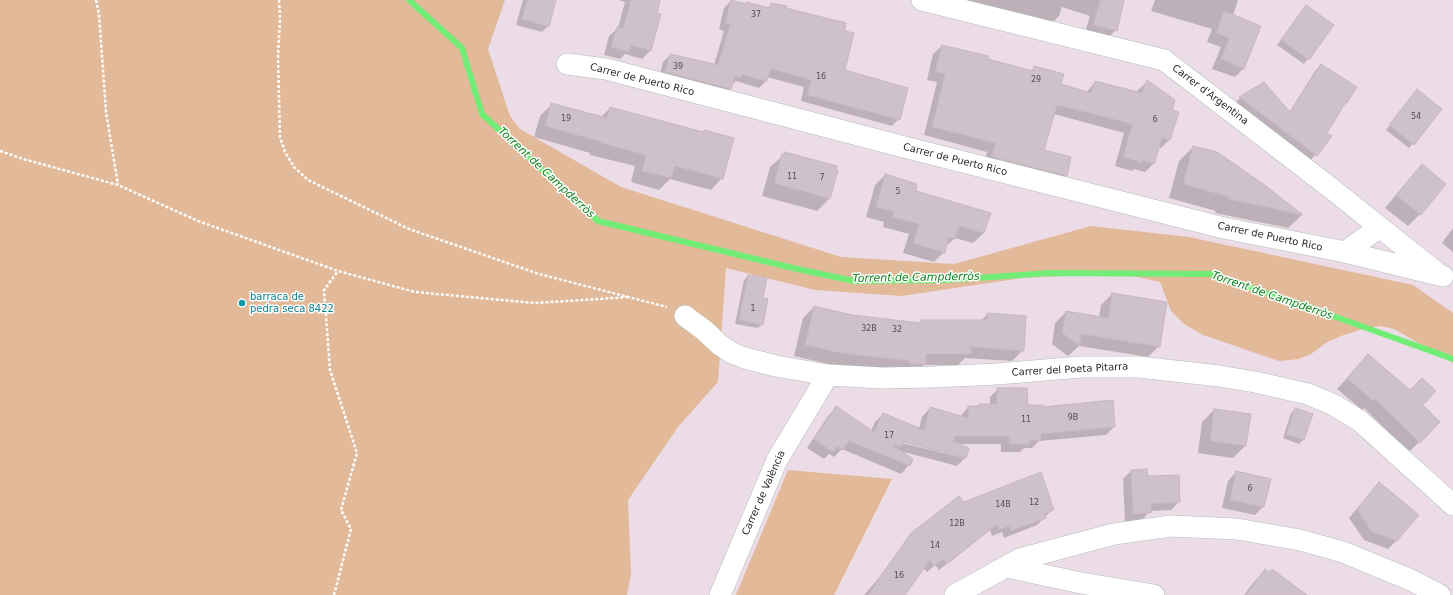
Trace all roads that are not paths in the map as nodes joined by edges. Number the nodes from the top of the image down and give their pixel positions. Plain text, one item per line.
1 (922, 0) edge
2 (567, 64) dead end
3 (1380, 227) junction
4 (1345, 252) junction
5 (1448, 280) edge
6 (685, 316) road end
7 (828, 375) junction
8 (1453, 505) edge
9 (1006, 566) junction
10 (720, 595) edge
11 (955, 595) edge
12 (1154, 595) edge
13 (1440, 595) edge

1 - 3 street, Carrer d'Argentina
2 - 4 street, Carrer de Puerto Rico
3 - 4 street
3 - 5 street, Carrer d'Argentina
4 - 5 street, Carrer de Puerto Rico
6 - 7 street, Carrer del Poeta Pitarra
7 - 8 street, Carrer del Poeta Pitarra
7 - 10 street, Carrer de València
9 - 11 street
9 - 12 street
9 - 13 street

